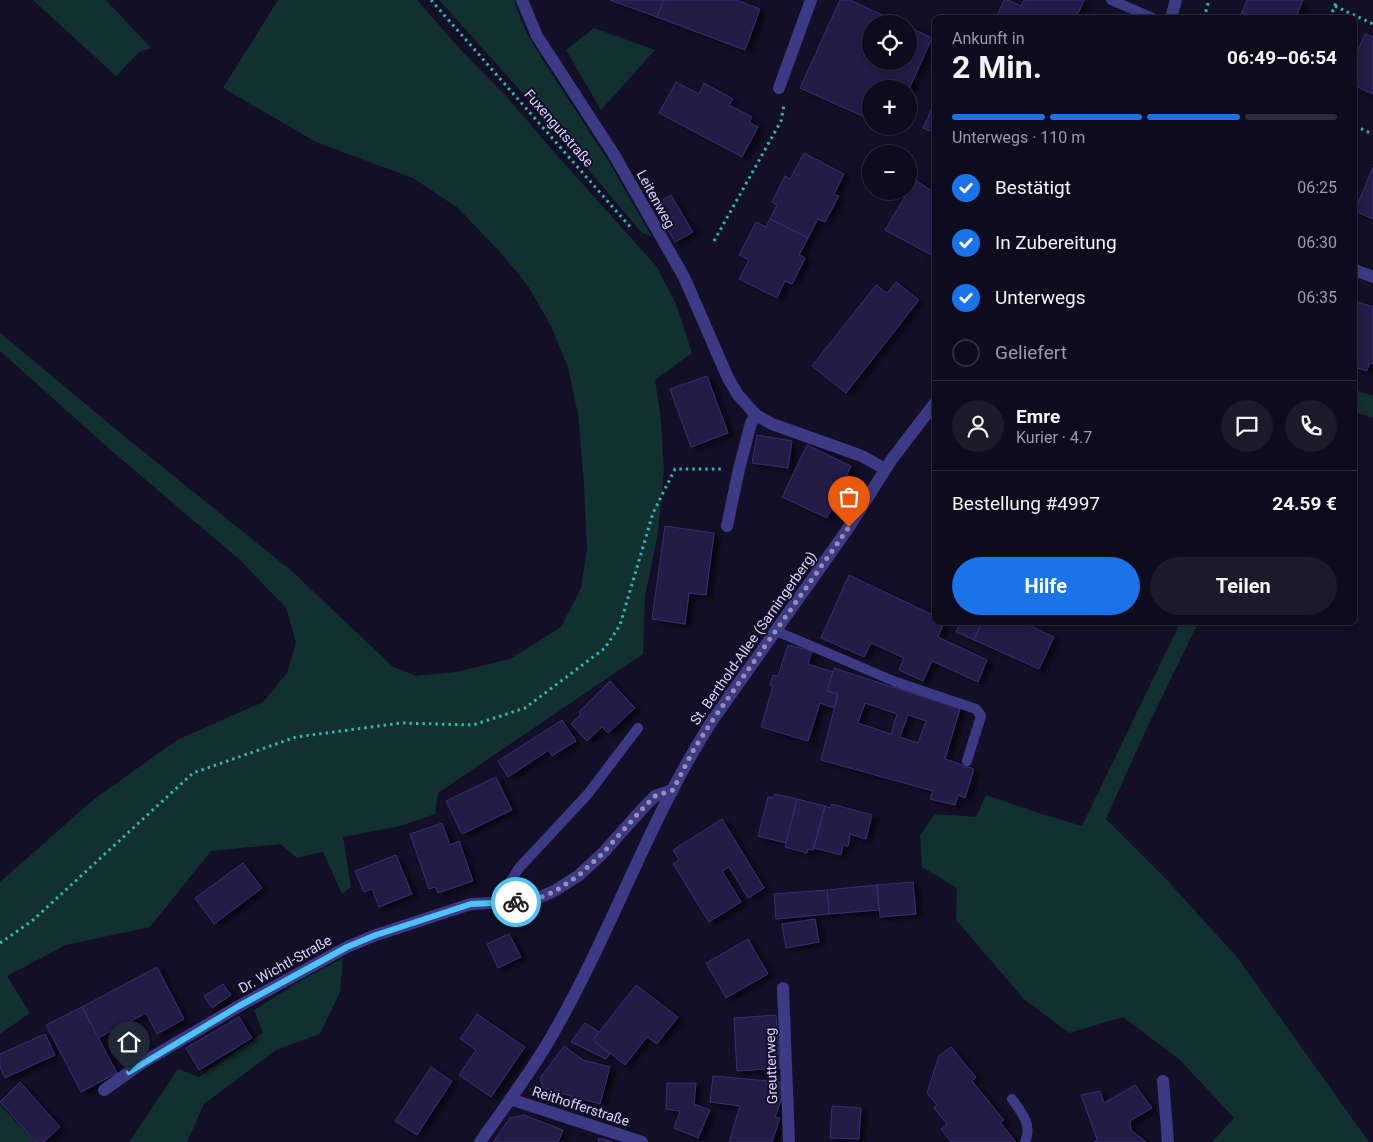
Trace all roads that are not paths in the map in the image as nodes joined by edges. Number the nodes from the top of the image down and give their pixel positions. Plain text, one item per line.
1 (522, 0) edge
2 (811, 0) edge
3 (1111, 0) edge
4 (1176, 0) edge
5 (1146, 15) edge
6 (1172, 15) edge
7 (779, 88) road end
8 (1357, 271) edge
9 (1373, 277) edge
10 (932, 407) edge
11 (756, 415) junction
12 (885, 469) junction
13 (726, 526) dead end
14 (776, 631) junction
15 (638, 728) dead end
16 (967, 761) dead end
17 (673, 790) junction
18 (497, 902) junction
19 (783, 988) dead end
20 (1162, 1081) dead end
21 (104, 1090) dead end
22 (510, 1099) junction
23 (1012, 1099) dead end
24 (480, 1142) edge
25 (642, 1142) edge
26 (790, 1142) edge
27 (1025, 1142) edge
28 (1168, 1142) edge

1 - 11 street, Leitenweg
2 - 7 street
3 - 5 lane
4 - 6 street
8 - 9 street
10 - 12 street, St. Berthold-Allee (Sarningerberg)
11 - 12 street, Leitenweg
11 - 13 street
12 - 14 street, St. Berthold-Allee (Sarningerberg)
14 - 16 lane
14 - 17 street, St. Berthold-Allee (Sarningerberg)
15 - 18 lane
17 - 18 street, Dr. Wichtl-Straße
17 - 22 street, St. Berthold-Allee (Sarningerberg)
18 - 21 street, Dr. Wichtl-Straße
19 - 26 street, Greutterweg
20 - 28 street
22 - 24 street, St. Berthold-Allee (Sarningerberg)
22 - 25 street, Reithofferstraße
23 - 27 lane

